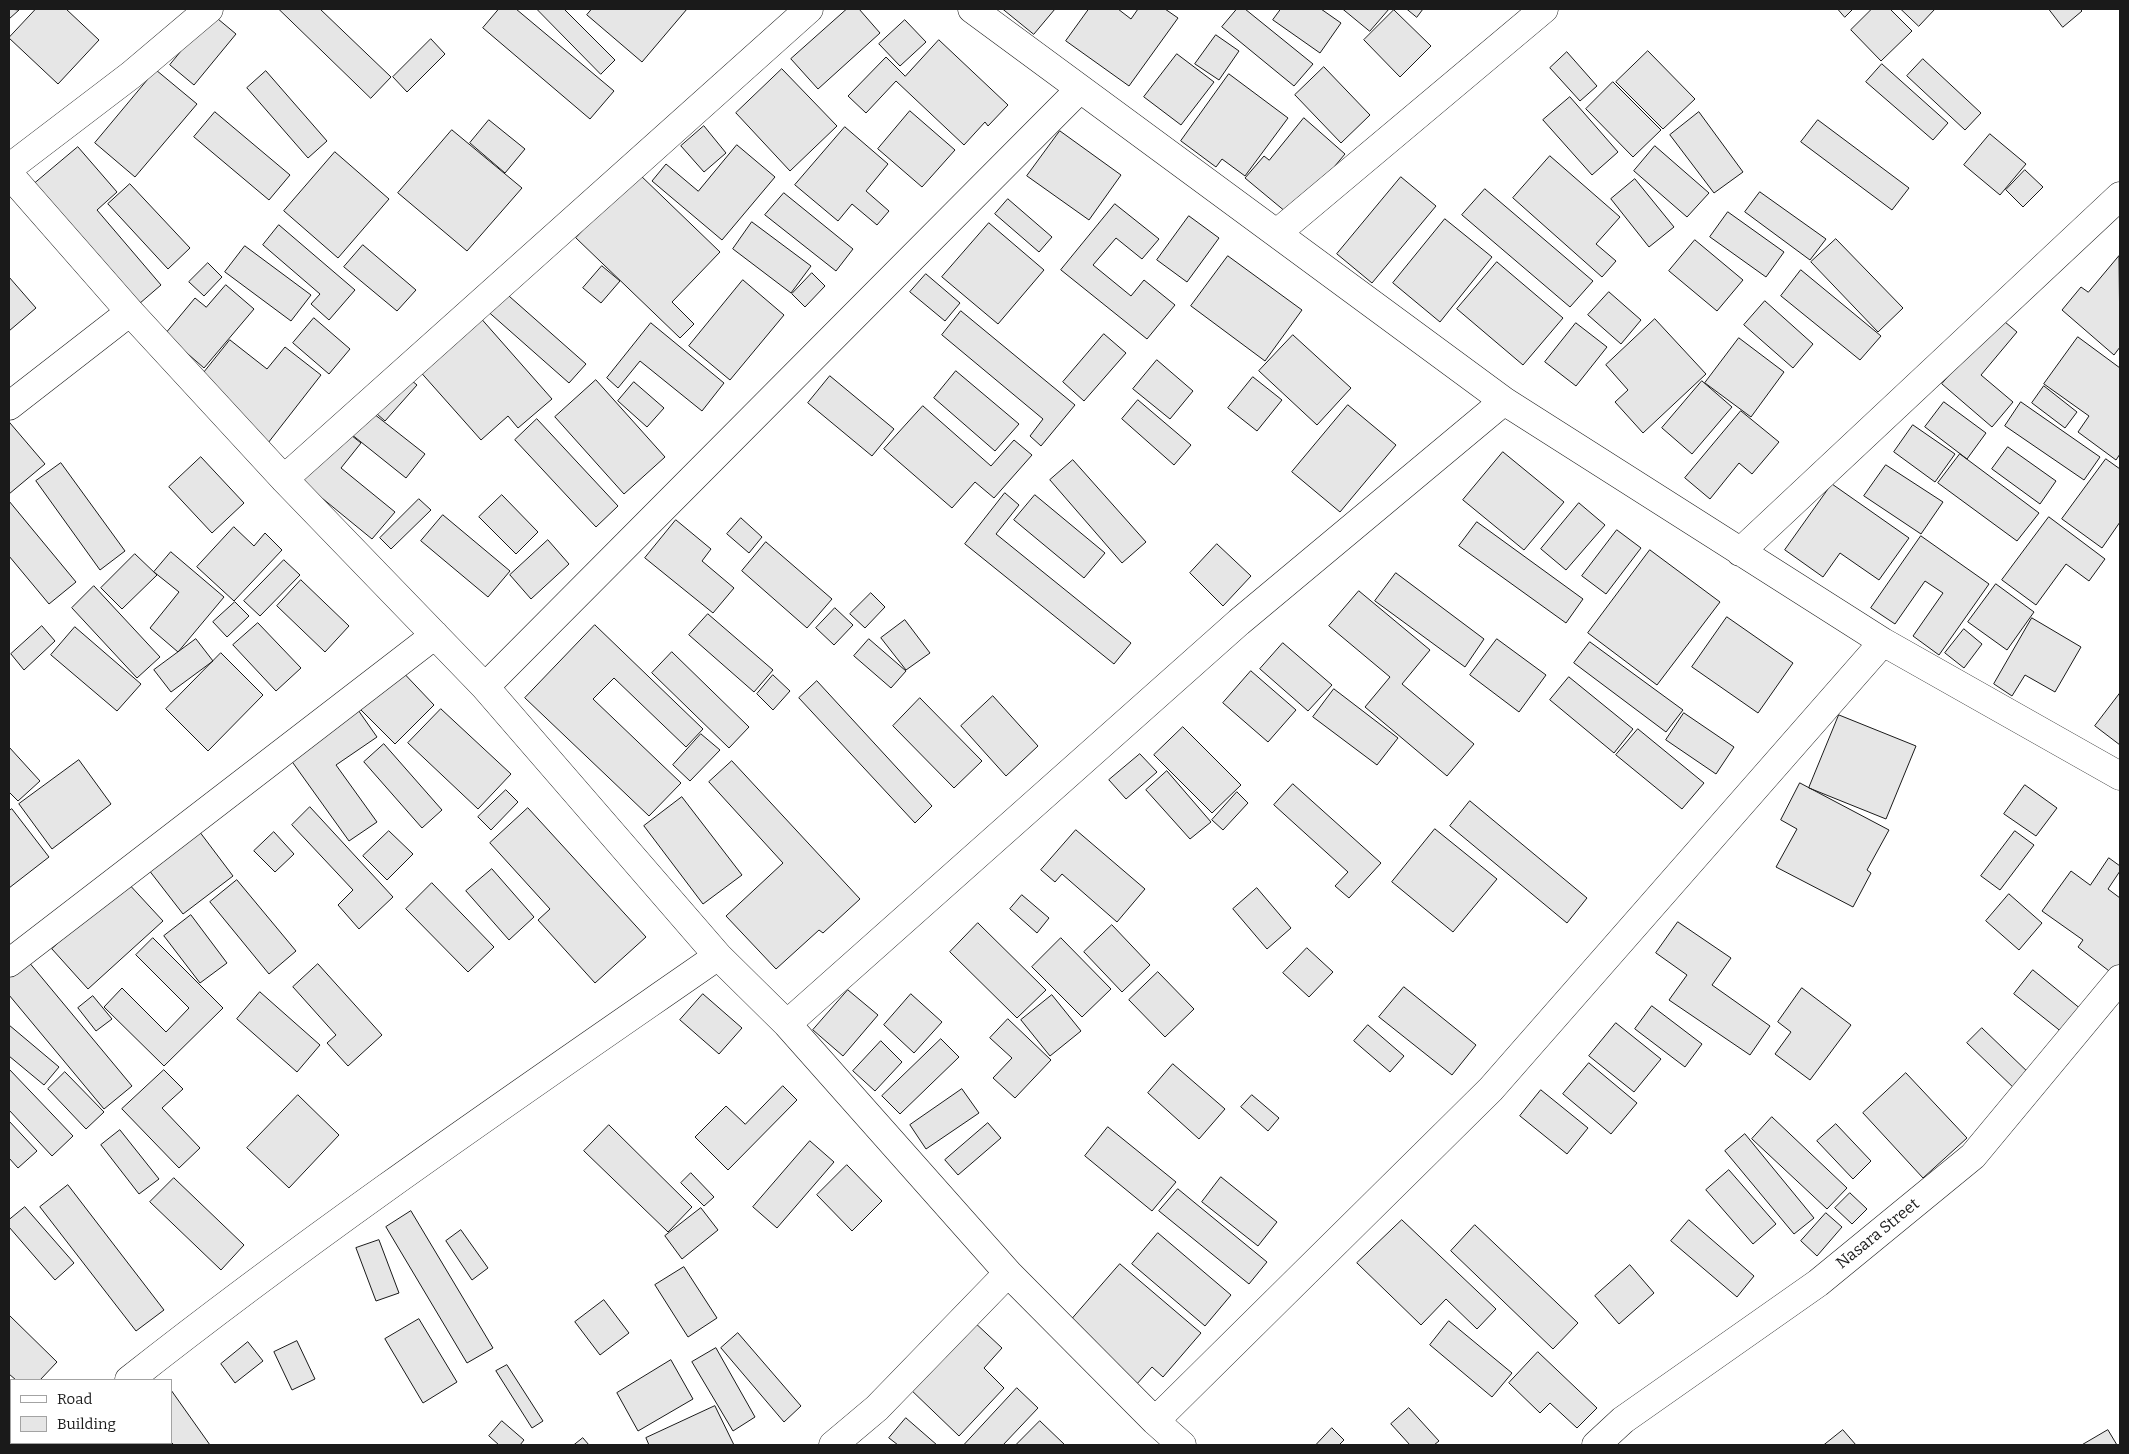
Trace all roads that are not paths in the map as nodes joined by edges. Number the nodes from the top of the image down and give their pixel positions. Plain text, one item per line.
1 (209, 9) edge
2 (809, 9) edge
3 (972, 9) edge
4 (1544, 9) edge
5 (1080, 89) junction
6 (9, 168) edge
7 (9, 174) edge
8 (2120, 196) edge
9 (1277, 233) junction
10 (130, 312) junction
11 (1504, 401) junction
12 (9, 406) edge
13 (284, 479) junction
14 (1740, 552) junction
15 (435, 635) junction
16 (1882, 642) junction
17 (485, 687) junction
18 (2120, 776) edge
19 (718, 956) junction
20 (9, 963) edge
21 (2120, 979) edge
22 (787, 1024) junction
23 (1008, 1273) junction
24 (130, 1379) edge
25 (1155, 1421) junction
26 (833, 1445) edge
27 (1182, 1445) edge
28 (1596, 1445) edge

1 - 6 street
2 - 13 street
3 - 5 street
4 - 9 street
5 - 9 street
5 - 17 street
7 - 10 street
8 - 14 street
9 - 11 street
10 - 12 street
10 - 13 street
11 - 14 street
11 - 22 street
13 - 15 street
14 - 16 street
15 - 17 street
15 - 20 street
16 - 18 street
16 - 25 street
17 - 19 street
19 - 22 street
19 - 24 street
21 - 28 street, Nasara Street
22 - 23 street
23 - 25 street
23 - 26 street
25 - 27 street

